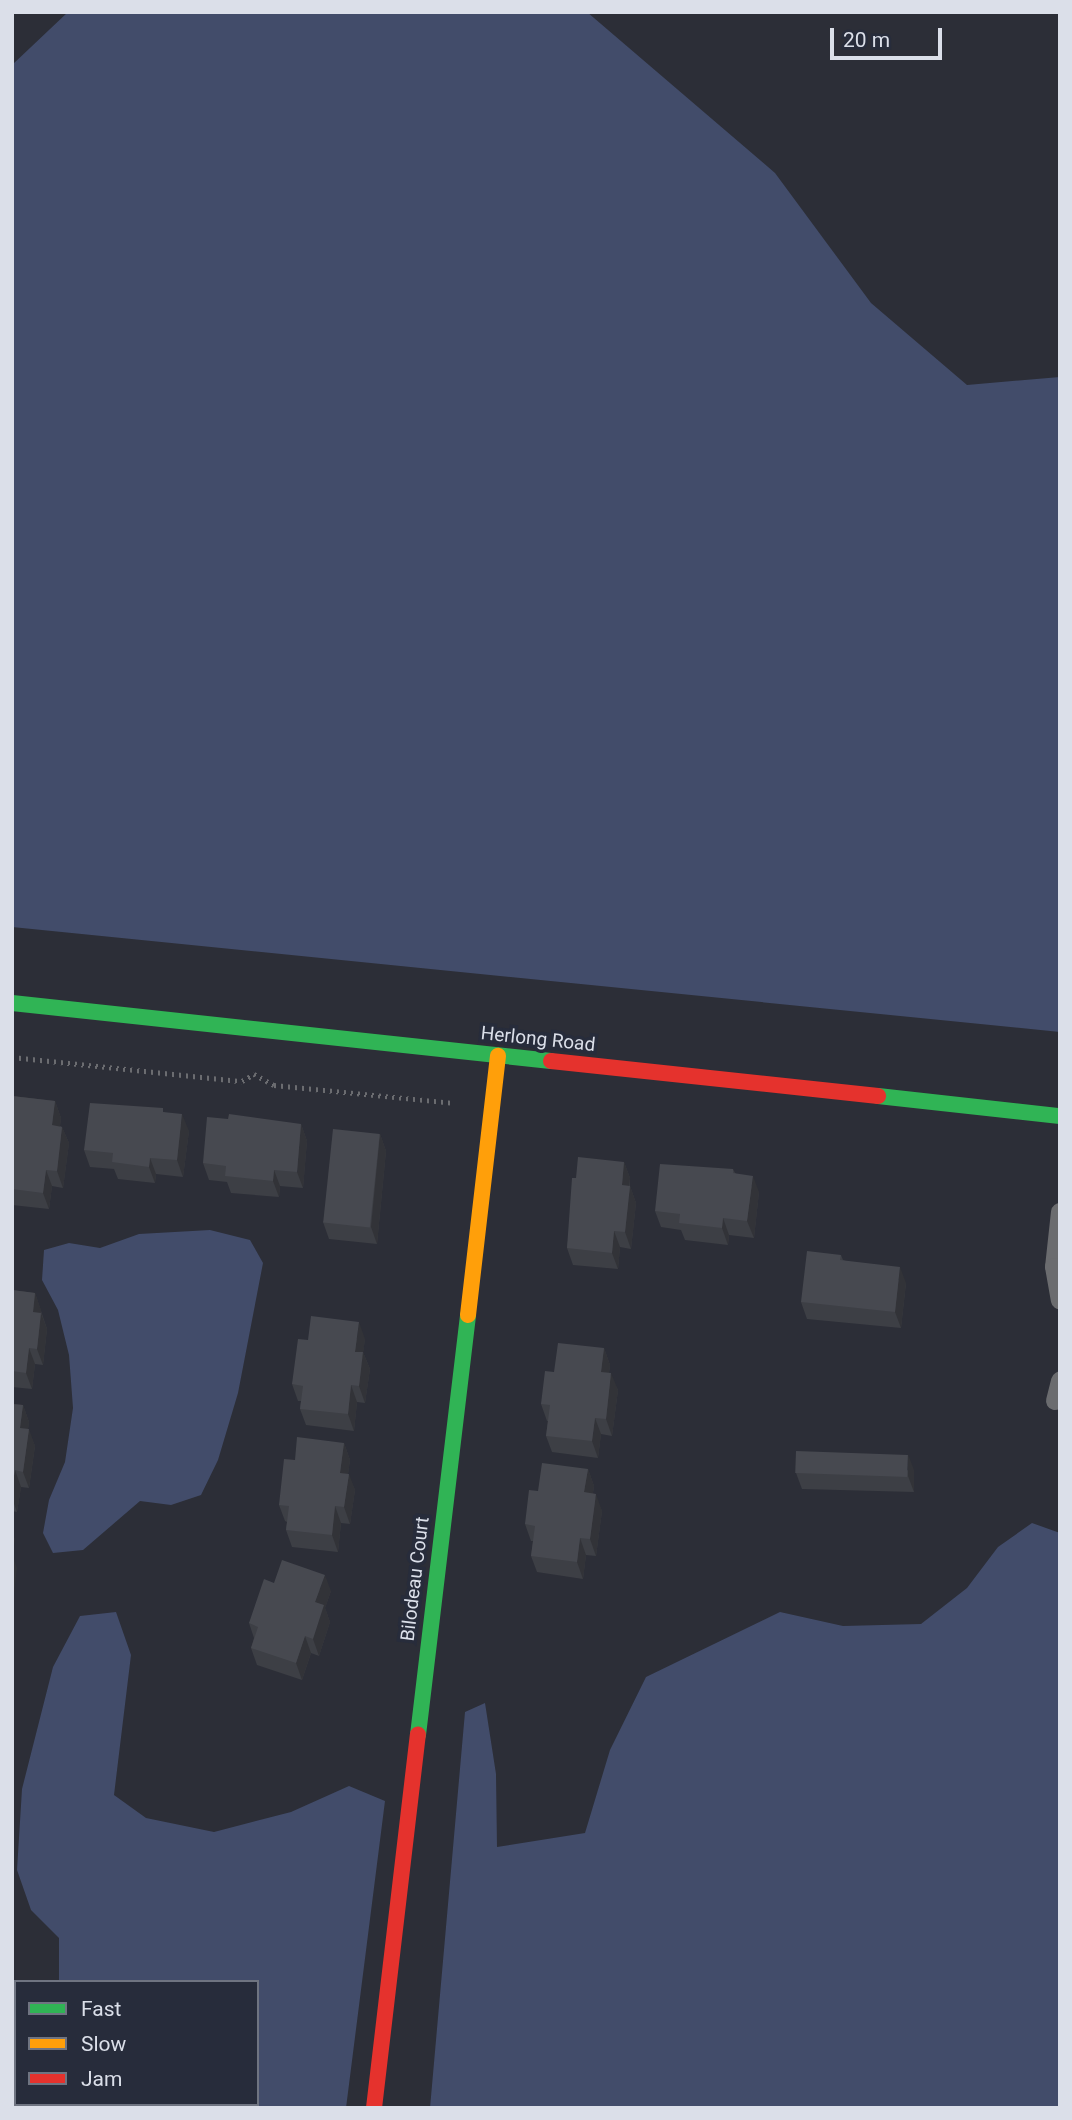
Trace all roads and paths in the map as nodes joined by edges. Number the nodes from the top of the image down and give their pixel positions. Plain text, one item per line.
1 (12, 1003) edge
2 (498, 1056) junction
3 (12, 1057) edge
4 (492, 1107) junction
5 (1060, 1116) edge
6 (1060, 1212) edge
7 (1060, 1300) edge
8 (1060, 1381) edge
9 (1055, 1401) dead end
10 (373, 2108) edge

1 - 2 street, Herlong Road
2 - 4 street, Bilodeau Court
2 - 5 street, Herlong Road
3 - 4 path
4 - 10 street, Bilodeau Court
6 - 7 lane
8 - 9 lane

